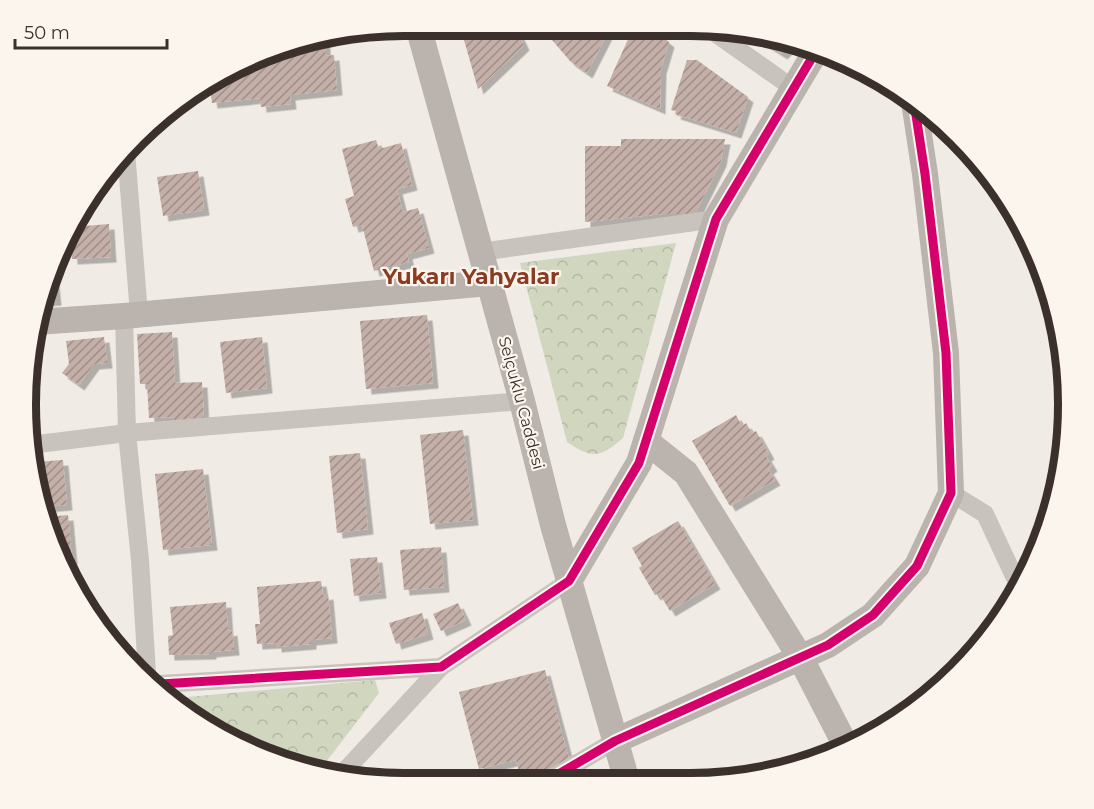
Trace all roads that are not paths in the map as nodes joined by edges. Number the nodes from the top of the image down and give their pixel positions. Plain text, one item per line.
1 (421, 36) edge
2 (721, 38) edge
3 (812, 57) edge
4 (794, 89) junction
5 (916, 113) edge
6 (126, 163) edge
7 (716, 219) junction
8 (480, 252) junction
9 (489, 283) junction
10 (132, 315) junction
11 (46, 321) edge
12 (522, 401) junction
13 (127, 433) junction
14 (646, 441) junction
15 (38, 443) edge
16 (951, 493) junction
17 (1015, 578) edge
18 (568, 581) junction
19 (800, 657) junction
20 (441, 667) junction
21 (147, 668) edge
22 (164, 684) edge
23 (843, 739) edge
24 (615, 741) junction
25 (347, 768) edge
26 (560, 773) edge
27 (625, 773) edge

1 - 8 street, Selçuklu Caddesi
2 - 4 street
3 - 4 street
4 - 7 street
5 - 16 street
6 - 10 street
7 - 8 street
7 - 14 street
8 - 9 street, Selçuklu Caddesi
9 - 10 street
9 - 12 street, Selçuklu Caddesi
10 - 11 street
10 - 13 street
12 - 13 street
12 - 18 street, Selçuklu Caddesi
13 - 15 street
13 - 21 street
14 - 18 street
14 - 19 street
16 - 17 street
16 - 19 street
18 - 20 street
18 - 24 street, Selçuklu Caddesi
19 - 23 street
19 - 24 street
20 - 22 street
20 - 25 street
24 - 26 street
24 - 27 street, Selçuklu Caddesi

